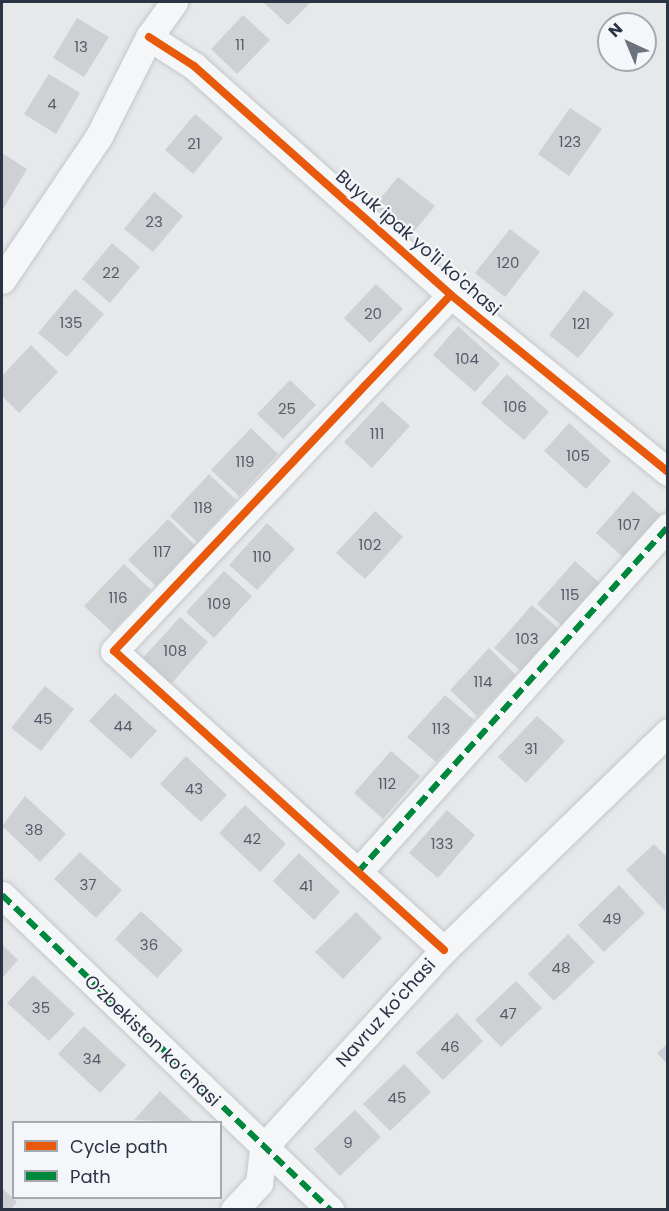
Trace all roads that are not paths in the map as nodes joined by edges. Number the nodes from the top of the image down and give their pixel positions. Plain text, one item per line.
1 (174, 2) edge
2 (149, 37) junction
3 (2, 280) edge
4 (452, 295) junction
5 (668, 472) edge
6 (668, 527) edge
7 (668, 732) edge
8 (358, 872) junction
9 (2, 895) edge
10 (444, 950) junction
11 (263, 1148) junction
12 (234, 1209) edge
13 (330, 1209) edge

1 - 2 street
2 - 3 street
2 - 4 street, Buyuk ipak yo'li ko'chasi
4 - 5 street, Buyuk ipak yo'li ko'chasi
4 - 8 street
6 - 8 street
7 - 10 street, Navruz ko'chasi
8 - 10 street
9 - 11 street, O‘zbekiston ko‘chasi
10 - 11 street, Navruz ko'chasi
11 - 12 street
11 - 13 street, O‘zbekiston ko‘chasi

